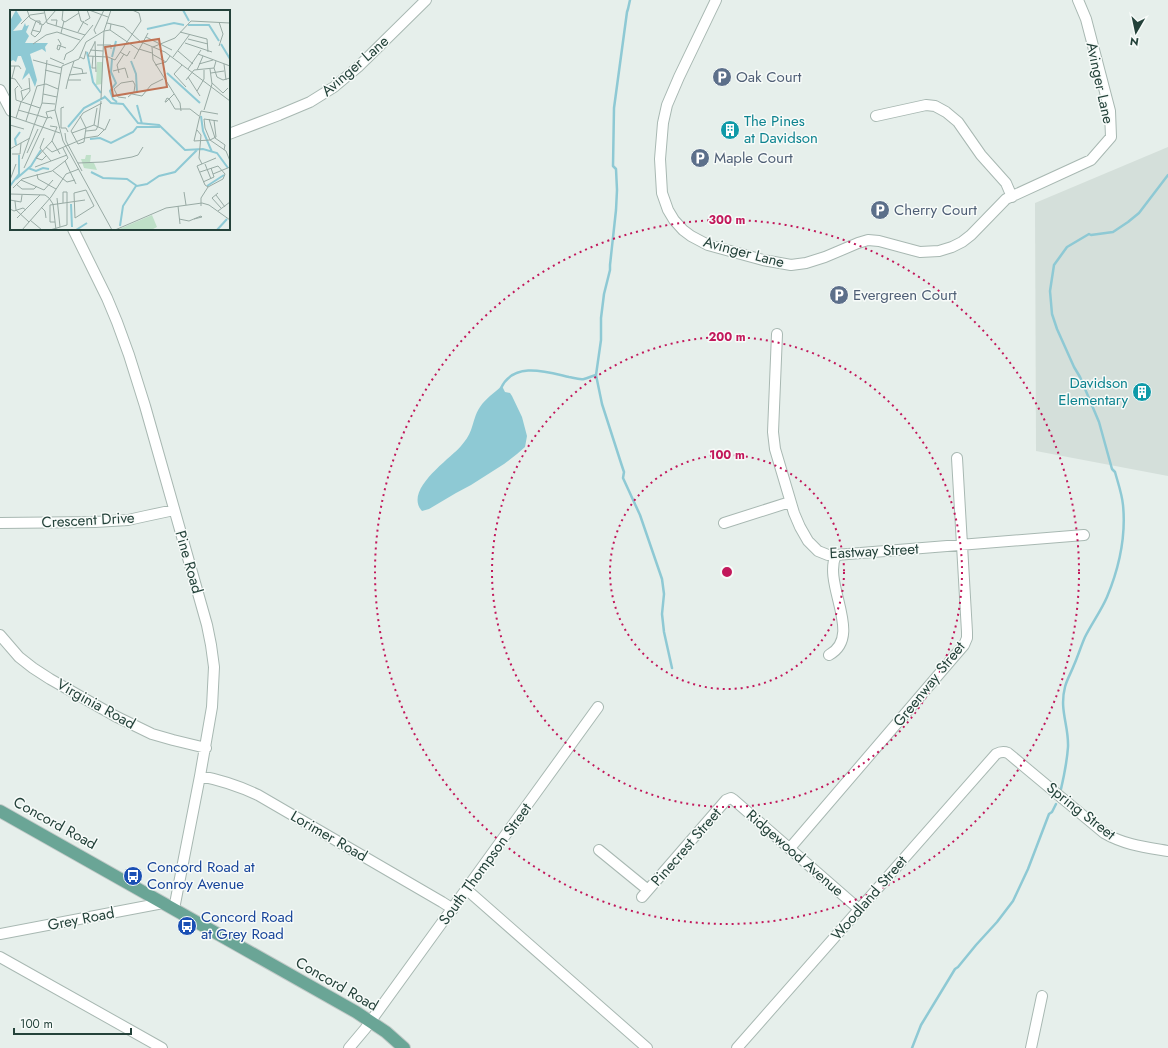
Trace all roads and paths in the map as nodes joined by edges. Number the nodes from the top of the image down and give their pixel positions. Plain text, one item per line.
1 (426, 0) edge
2 (716, 0) edge
3 (1078, 0) edge
4 (0, 90) edge
5 (10, 108) edge
6 (876, 116) dead end
7 (230, 134) edge
8 (1012, 197) junction
9 (73, 230) edge
10 (777, 334) dead end
11 (957, 458) dead end
12 (790, 502) junction
13 (174, 510) junction
14 (0, 523) edge
15 (724, 523) dead end
16 (1084, 535) dead end
17 (962, 545) junction
18 (836, 555) junction
19 (0, 636) edge
20 (829, 655) dead end
21 (598, 707) dead end
22 (206, 748) junction
23 (1003, 752) joint
24 (200, 776) junction
25 (731, 798) joint
26 (0, 811) edge
27 (790, 848) junction
28 (599, 850) dead end
29 (1168, 851) edge
30 (466, 890) junction
31 (163, 903) junction
32 (453, 908) junction
33 (174, 909) junction
34 (859, 909) junction
35 (0, 934) edge
36 (0, 956) edge
37 (1042, 996) dead end
38 (371, 1021) junction
39 (162, 1048) edge
40 (349, 1048) edge
41 (404, 1048) edge
42 (647, 1048) edge
43 (737, 1048) edge
44 (1031, 1048) edge

1 - 7 street, Avinger Lane
2 - 8 street, Avinger Lane
3 - 8 street, Avinger Lane
4 - 5 street
6 - 8 street
9 - 13 street, Pine Road
10 - 12 street, Eastway Street
11 - 17 street, Greenway Street
12 - 15 street
12 - 18 street, Eastway Street
13 - 14 street, Crescent Drive
13 - 22 street, Pine Road
16 - 17 street, Eastway Street
17 - 18 street, Eastway Street
17 - 27 street, Greenway Street
18 - 20 street
19 - 22 street, Virginia Road
21 - 30 street, South Thompson Street
22 - 24 street, Pine Road
23 - 29 street, Spring Street
23 - 34 street, Woodland Street
24 - 32 street, Lorimer Road
24 - 33 street, Pine Road
25 - 27 street, Ridgewood Avenue
25 - 28 street, Pinecrest Street
26 - 31 main road, Concord Road
27 - 34 street, Ridgewood Avenue
30 - 32 street, South Thompson Street
30 - 42 street
31 - 33 main road, Concord Road
31 - 35 street, Grey Road
32 - 38 street, South Thompson Street
33 - 38 main road, Concord Road
34 - 43 street, Woodland Street
36 - 39 street
37 - 44 street
38 - 40 street, South Thompson Street
38 - 41 main road, Concord Road

